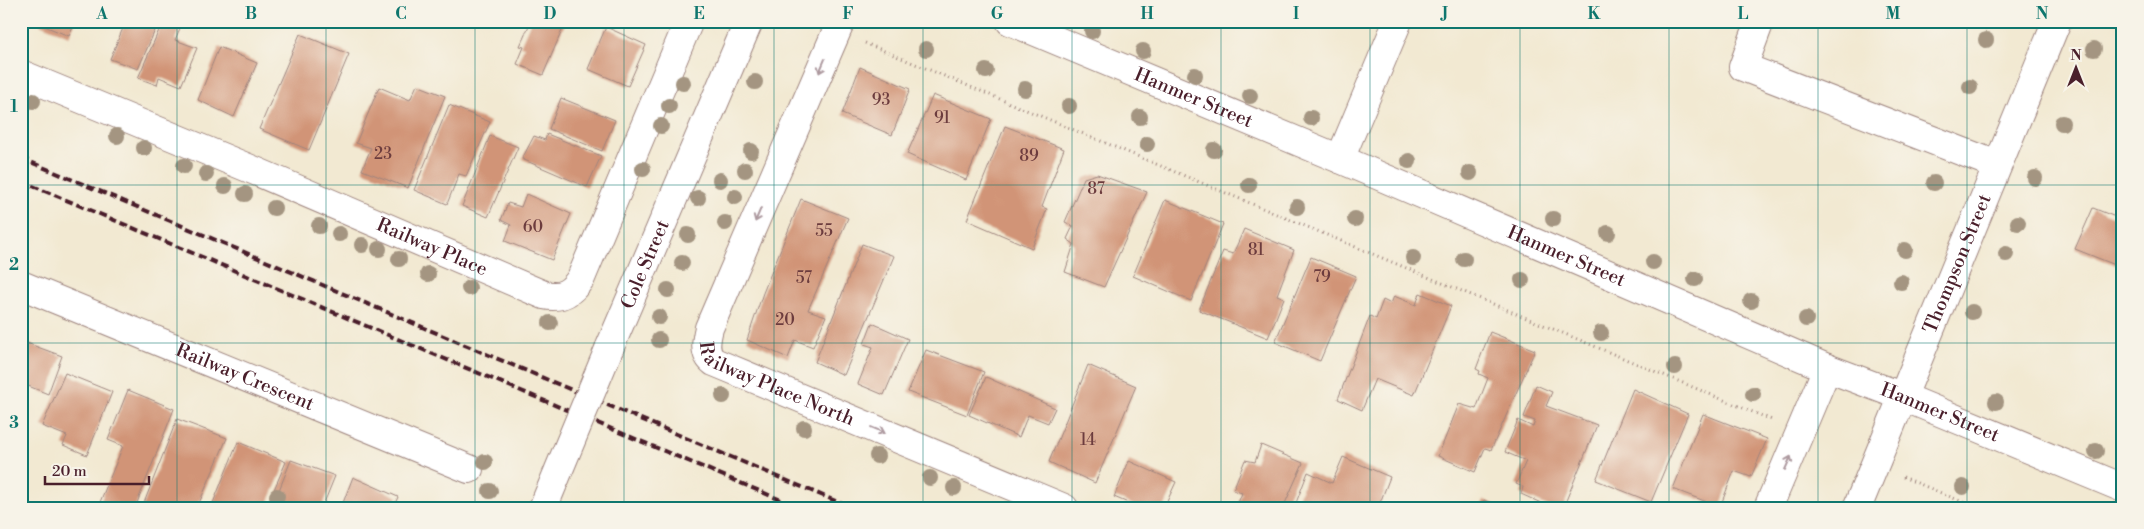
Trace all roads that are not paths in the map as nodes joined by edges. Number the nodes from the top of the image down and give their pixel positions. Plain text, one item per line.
1 (689, 21) edge
2 (750, 21) edge
3 (1010, 21) edge
4 (1398, 21) edge
5 (1760, 21) edge
6 (2056, 21) edge
7 (839, 26) edge
8 (21, 74) edge
9 (1340, 159) junction
10 (1997, 165) junction
11 (21, 285) edge
12 (1827, 368) junction
13 (1902, 396) junction
14 (469, 469) dead end
15 (2123, 488) edge
16 (544, 508) edge
17 (1064, 508) edge
18 (1768, 508) edge
19 (1857, 508) edge

1 - 8 street, Railway Place
2 - 16 street, Cole Street, bridge
3 - 9 street, Hanmer Street
4 - 9 street
5 - 10 street
6 - 10 street, Thompson Street
7 -> 17 street, Railway Place North
9 - 12 street, Hanmer Street
10 - 13 street, Thompson Street
11 - 14 street, Railway Crescent
12 - 13 street, Hanmer Street
18 -> 12 street
13 - 15 street, Hanmer Street
13 - 19 street, Thompson Street

